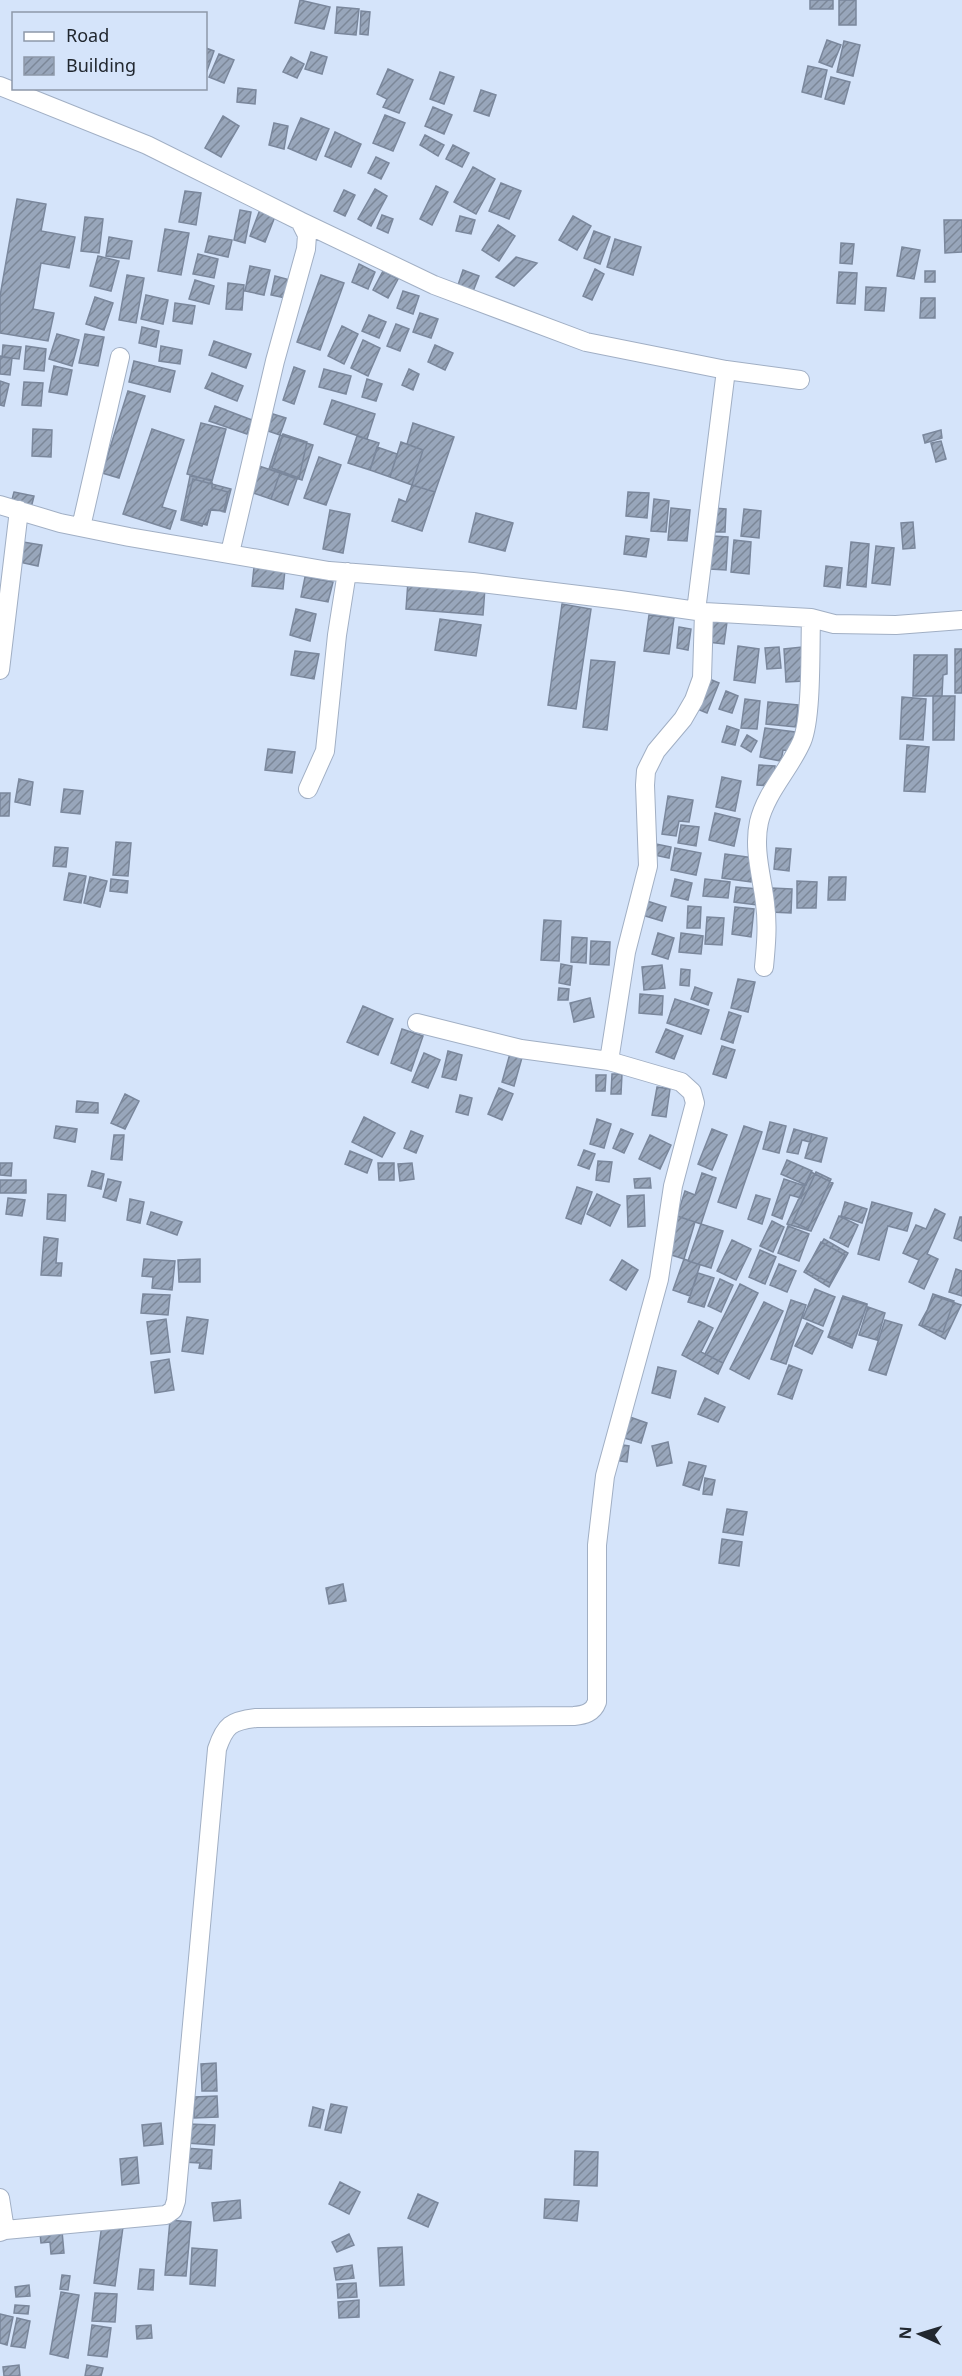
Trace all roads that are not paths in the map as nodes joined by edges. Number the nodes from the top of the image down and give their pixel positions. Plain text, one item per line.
1 (0, 86) edge
2 (300, 221) junction
3 (120, 357) dead end
4 (726, 370) junction
5 (800, 380) dead end
6 (0, 505) edge
7 (19, 510) junction
8 (81, 527) junction
9 (230, 553) junction
10 (346, 572) junction
11 (700, 612) junction
12 (811, 618) junction
13 (962, 620) edge
14 (0, 670) edge
15 (308, 789) dead end
16 (764, 967) dead end
17 (417, 1023) dead end
18 (609, 1061) junction
19 (0, 2198) edge
20 (2, 2231) edge

1 - 2 street
2 - 4 street
2 - 9 street
3 - 8 street
4 - 5 street
4 - 11 street
6 - 7 street
7 - 8 street
7 - 14 street
8 - 9 street
9 - 10 street
10 - 11 street
10 - 15 street
11 - 12 street
11 - 18 street
12 - 13 street
12 - 16 street
17 - 18 street
18 - 20 street
19 - 20 street

